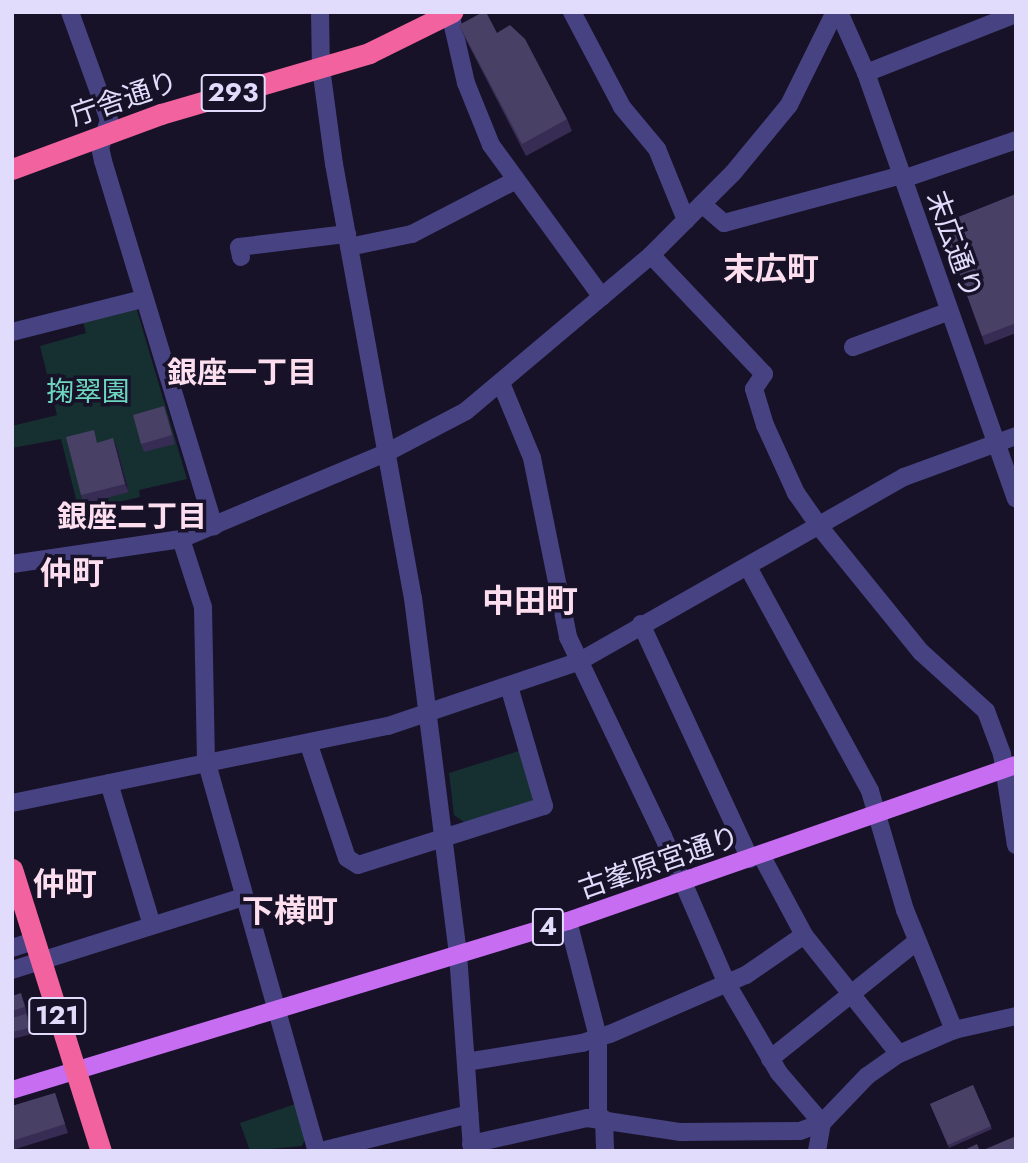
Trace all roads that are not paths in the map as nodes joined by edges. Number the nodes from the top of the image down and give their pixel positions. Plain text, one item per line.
1 (69, 12) edge
2 (320, 12) edge
3 (572, 12) edge
4 (837, 12) edge
5 (451, 13) edge
6 (1016, 14) edge
7 (321, 68) junction
8 (866, 73) junction
9 (105, 135) junction
10 (1016, 140) edge
11 (12, 169) edge
12 (902, 177) junction
13 (516, 180) junction
14 (702, 204) junction
15 (686, 220) junction
16 (348, 240) junction
17 (651, 255) junction
18 (241, 257) dead end
19 (602, 297) junction
20 (142, 299) junction
21 (950, 311) junction
22 (12, 332) edge
23 (853, 348) dead end
24 (501, 383) junction
25 (1016, 436) edge
26 (996, 443) junction
27 (386, 453) junction
28 (1016, 498) edge
29 (818, 524) junction
30 (214, 526) junction
31 (181, 539) junction
32 (12, 564) edge
33 (748, 567) junction
34 (641, 624) junction
35 (580, 661) junction
36 (509, 686) junction
37 (426, 715) junction
38 (309, 745) junction
39 (206, 760) junction
40 (1009, 767) edge
41 (109, 783) junction
42 (12, 803) edge
43 (877, 815) junction
44 (443, 839) junction
45 (1016, 845) edge
46 (755, 857) junction
47 (12, 869) edge
48 (683, 882) junction
49 (244, 897) junction
50 (568, 921) junction
51 (152, 925) junction
52 (804, 935) junction
53 (916, 942) junction
54 (12, 948) edge
55 (37, 951) junction
56 (458, 954) junction
57 (12, 970) edge
58 (727, 984) junction
59 (852, 995) junction
60 (276, 1009) junction
61 (1016, 1016) edge
62 (954, 1030) junction
63 (598, 1037) junction
64 (900, 1054) junction
65 (770, 1059) junction
66 (466, 1062) junction
67 (74, 1071) junction
68 (12, 1090) edge
69 (469, 1114) junction
70 (601, 1119) junction
71 (822, 1123) junction
72 (732, 1142) edge
73 (472, 1147) edge
74 (102, 1151) edge
75 (319, 1151) edge
76 (605, 1151) edge
77 (817, 1151) edge

1 - 9 street
2 - 7 street
3 - 15 street
4 - 8 street, 末広通り
4 - 14 street
5 - 7 highway, 庁舎通り / 293
5 - 13 street
6 - 8 street
7 - 9 highway, 庁舎通り / 293
7 - 16 street
8 - 12 street, 末広通り
9 - 11 highway, 庁舎通り / 293
9 - 20 street
10 - 12 street
12 - 14 street
12 - 21 street, 末広通り
13 - 16 street
13 - 19 street
14 - 15 street
15 - 17 street
16 - 18 street
16 - 27 street
17 - 19 street
17 - 29 street
19 - 24 street
20 - 22 street
20 - 30 street
21 - 23 street
21 - 26 street, 末広通り
24 - 27 street
24 - 35 street
25 - 26 street
26 - 28 street, 末広通り
26 - 29 street
27 - 30 street
27 - 37 street
29 - 33 street
29 - 40 street
30 - 31 street
31 - 32 street
31 - 39 street
33 - 34 street
33 - 43 street
34 - 35 street
34 - 46 street
35 - 36 street
35 - 48 street
36 - 37 street
36 - 44 street
37 - 38 street
37 - 44 street
38 - 39 street
38 - 44 street
39 - 41 street
39 - 49 street
40 - 43 main road, 古峯原宮通り / 4
40 - 45 street
41 - 42 street
41 - 51 street
43 - 46 main road, 古峯原宮通り / 4
43 - 53 street
44 - 56 street
46 - 48 main road, 古峯原宮通り / 4
46 - 52 street
47 - 55 highway, 121
48 - 50 main road, 古峯原宮通り / 4
48 - 58 street
49 - 51 street
49 - 60 street
50 - 56 main road, 古峯原宮通り / 4
50 - 63 street
51 - 55 street
52 - 58 street
52 - 59 street
53 - 59 street
53 - 62 street
54 - 55 street
55 - 57 street
55 - 67 highway, 121
56 - 60 main road, 古峯原宮通り / 4
56 - 66 street
58 - 63 street
58 - 65 street
59 - 64 street
59 - 65 street
60 - 67 main road, 古峯原宮通り / 4
60 - 75 street
61 - 62 street
62 - 64 street
63 - 66 street
63 - 70 street
64 - 71 street
65 - 71 street
66 - 69 street
67 - 68 main road, 古峯原宮通り
67 - 74 highway, 121
69 - 73 street
69 - 75 street
70 - 72 street
70 - 73 street
70 - 76 street
71 - 72 street
71 - 77 street

